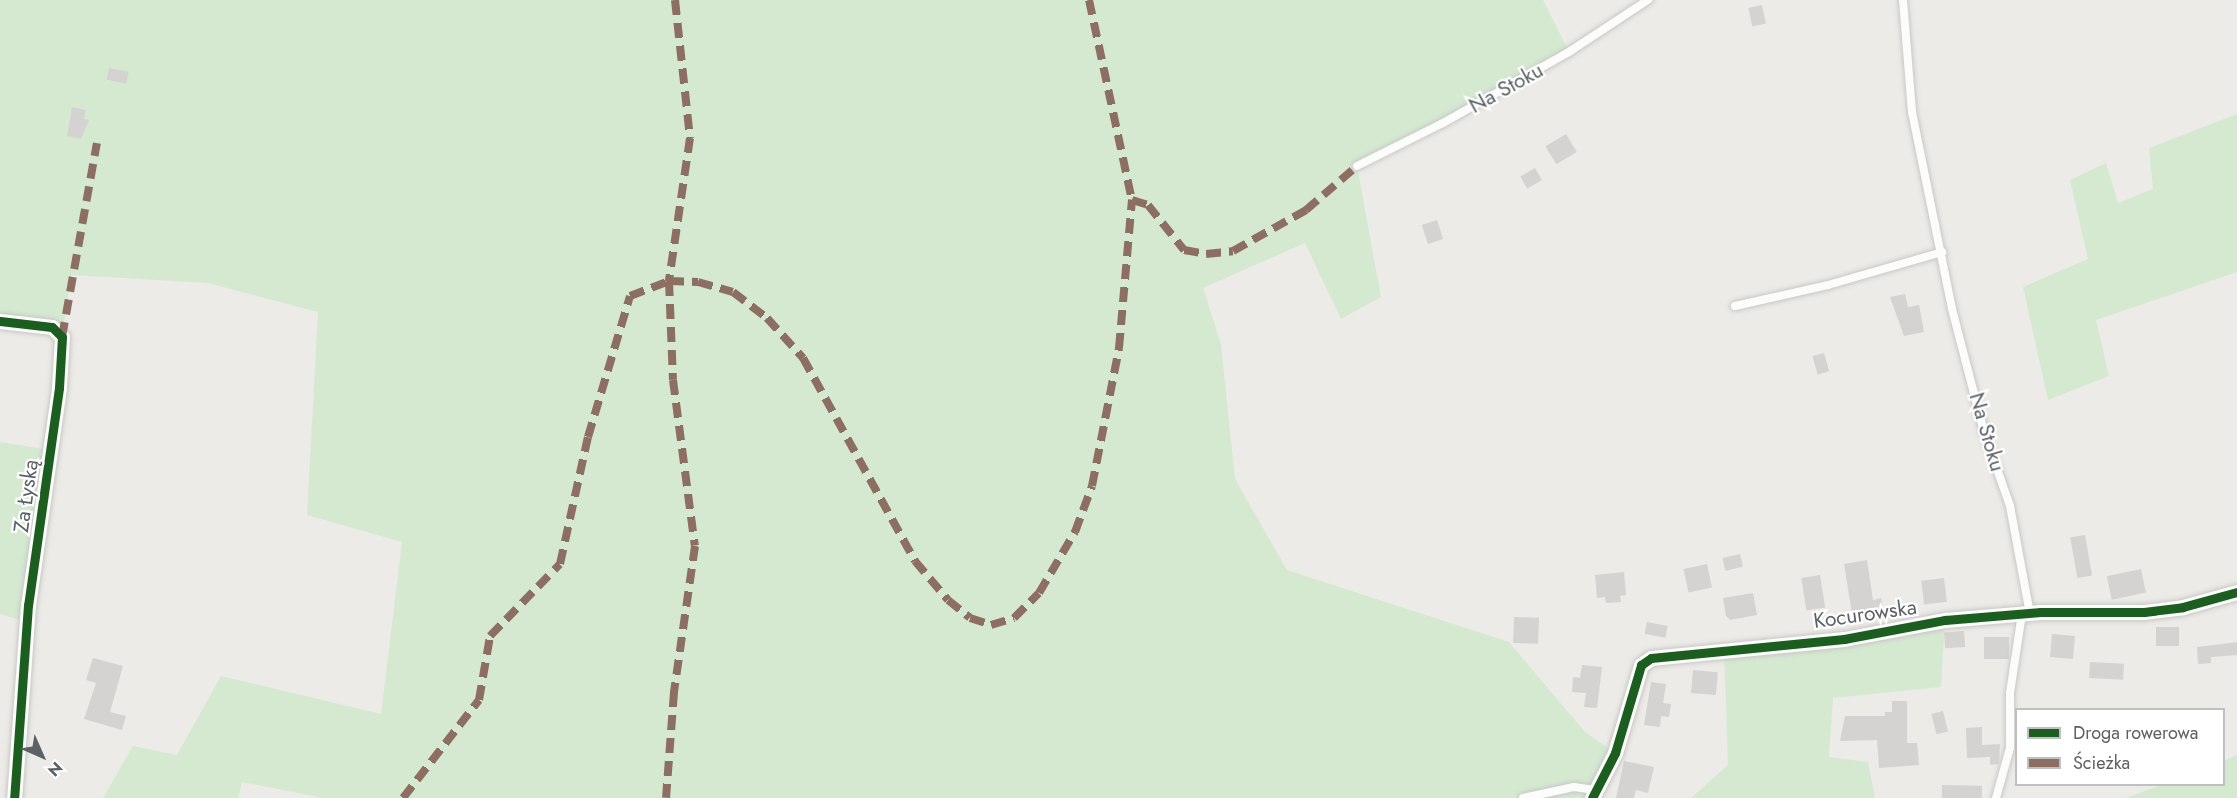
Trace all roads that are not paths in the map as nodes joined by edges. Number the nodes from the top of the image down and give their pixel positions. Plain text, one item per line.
1 (1648, 0) edge
2 (1903, 0) edge
3 (1357, 166) dead end
4 (1942, 252) junction
5 (1735, 306) dead end
6 (0, 321) edge
7 (2237, 591) edge
8 (2026, 614) junction
9 (1594, 794) edge
10 (14, 798) edge
11 (1523, 798) edge
12 (1996, 798) edge

1 - 3 lane, Na Stoku
2 - 4 lane, Na Stoku
4 - 5 lane
4 - 8 lane, Na Stoku
6 - 10 street, Za Łyską
7 - 8 street, Kocurowska
8 - 9 street, Kocurowska
8 - 12 lane, Na Stoku
9 - 11 lane

